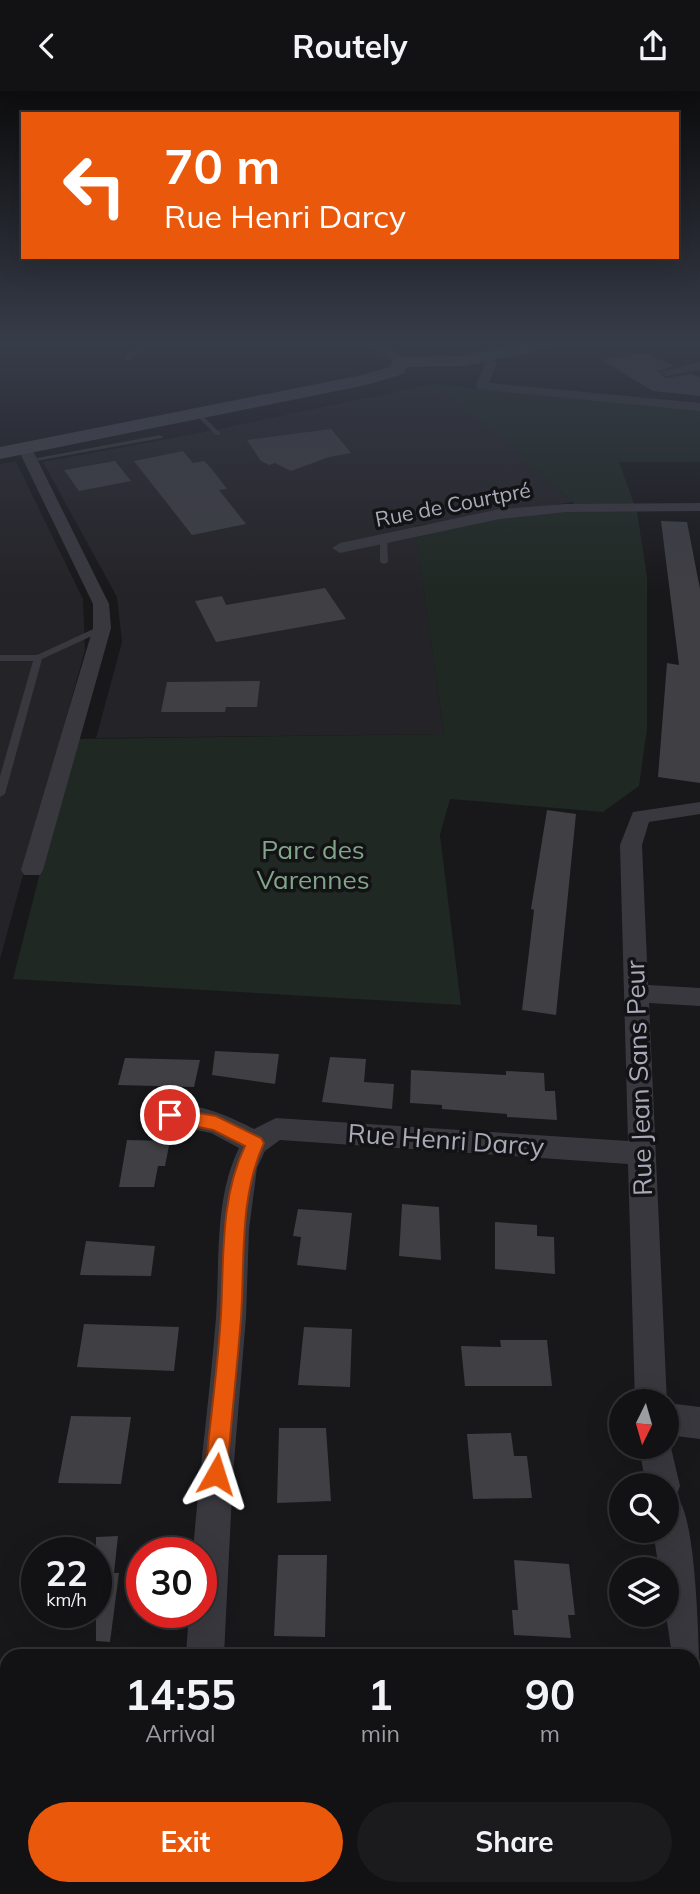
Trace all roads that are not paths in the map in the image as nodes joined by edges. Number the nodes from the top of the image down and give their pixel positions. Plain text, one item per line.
1 (143, 427) edge
2 (211, 427) edge
3 (218, 434) dead end
4 (160, 437) dead end
5 (0, 453) edge
6 (27, 455) junction
7 (697, 507) edge
8 (700, 525) edge
9 (383, 539) junction
10 (341, 548) dead end
11 (384, 562) dead end
12 (102, 628) junction
13 (0, 658) edge
14 (38, 658) junction
15 (0, 794) edge
16 (700, 808) edge
17 (32, 870) dead end
18 (636, 993) junction
19 (700, 997) edge
20 (170, 1115) dead end
21 (255, 1143) junction
22 (642, 1153) junction
23 (651, 1389) edge
24 (679, 1420) edge
25 (700, 1423) edge
26 (672, 1543) edge
27 (205, 1649) edge
28 (690, 1649) edge

1 - 6 main road
2 - 3 lane
4 - 6 lane
5 - 6 main road
6 - 12 street
7 - 8 street
7 - 9 street, Rue de Courtpré
9 - 10 street, Rue de Courtpré
9 - 11 lane
12 - 14 lane
12 - 17 street
13 - 14 lane
14 - 15 lane
16 - 18 street, Rue Jean Sans Peur
18 - 19 street
18 - 22 street, Rue Jean Sans Peur
20 - 21 street
21 - 22 street, Rue Henri Darcy
21 - 27 street
22 - 23 street, Rue Jean Sans Peur
24 - 25 street
26 - 28 street

